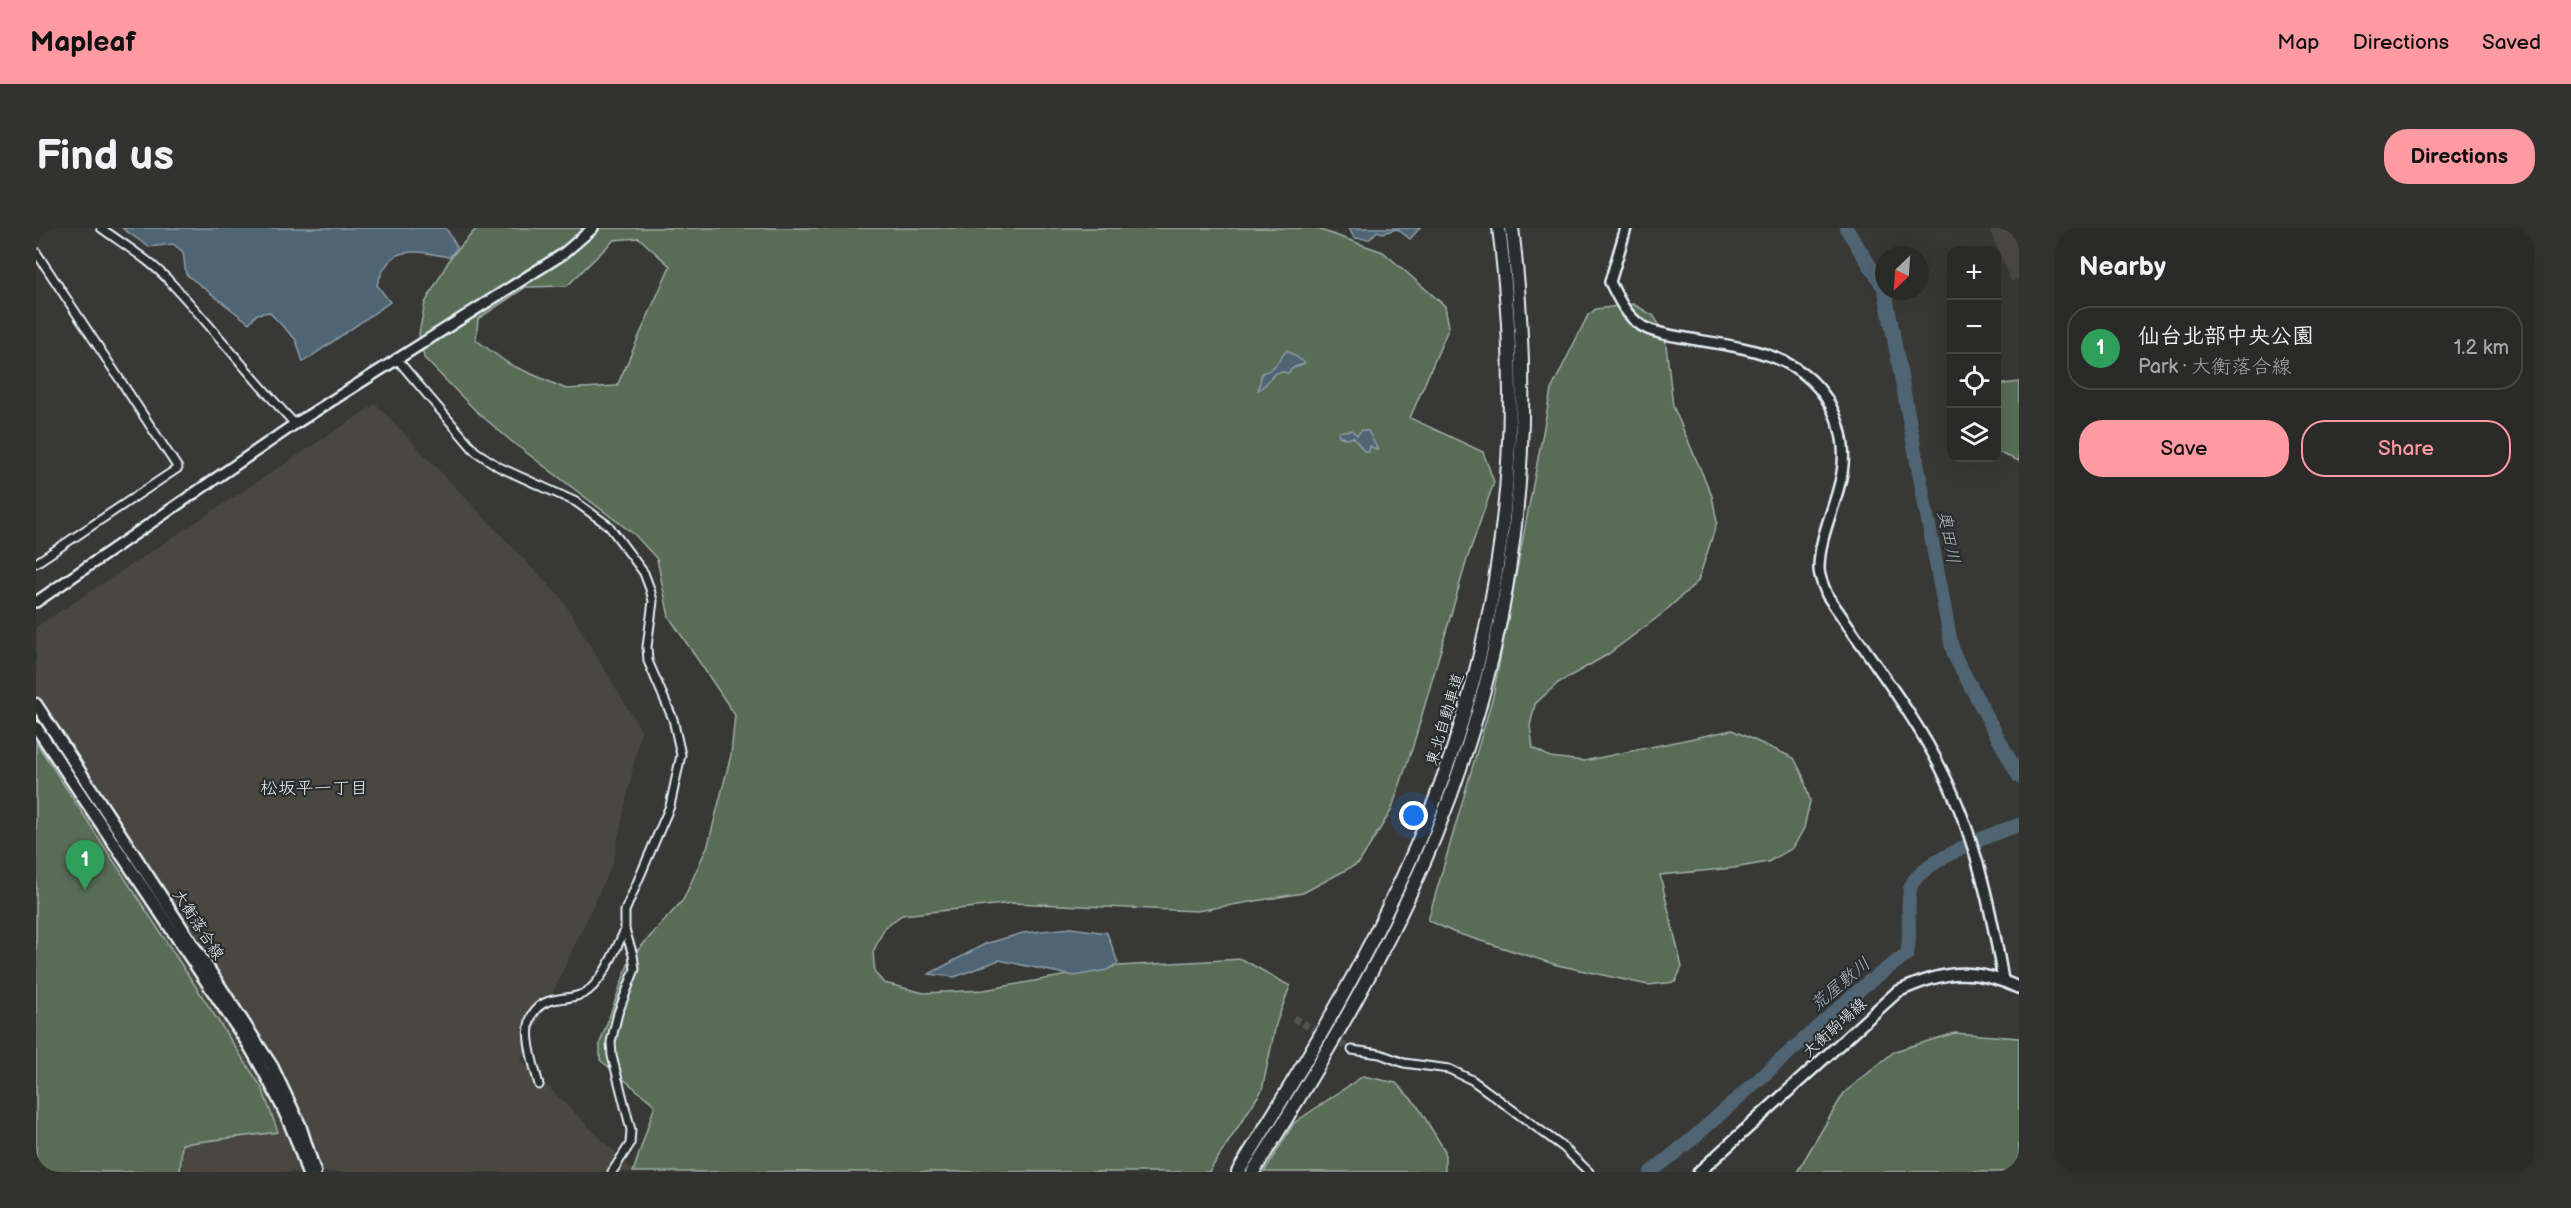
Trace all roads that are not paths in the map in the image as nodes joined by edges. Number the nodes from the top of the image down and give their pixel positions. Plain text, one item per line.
1 (101, 228) edge
2 (593, 228) edge
3 (1499, 228) edge
4 (1512, 228) edge
5 (1626, 228) edge
6 (36, 252) edge
7 (396, 358) junction
8 (295, 424) junction
9 (36, 563) edge
10 (36, 602) edge
11 (36, 704) edge
12 (36, 727) edge
13 (625, 930) junction
14 (2003, 980) junction
15 (2019, 988) edge
16 (1352, 1050) tunnel mouth
17 (539, 1085) dead end
18 (307, 1172) edge
19 (315, 1172) edge
20 (612, 1172) edge
21 (1238, 1172) edge
22 (1253, 1172) edge
23 (1589, 1172) edge
24 (1699, 1172) edge

1 - 8 street
2 - 7 street
3 - 21 highway, 東北自動車道
4 - 22 highway, 東北自動車道
5 - 14 street
6 - 9 street
7 - 8 street
7 - 13 street
8 - 10 street
11 - 19 main road, 大衡落合線
12 - 18 main road, 大衡落合線
13 - 17 street
13 - 20 street
14 - 15 main road, 大衡駒場線
14 - 24 main road, 大衡駒場線
16 - 23 street

